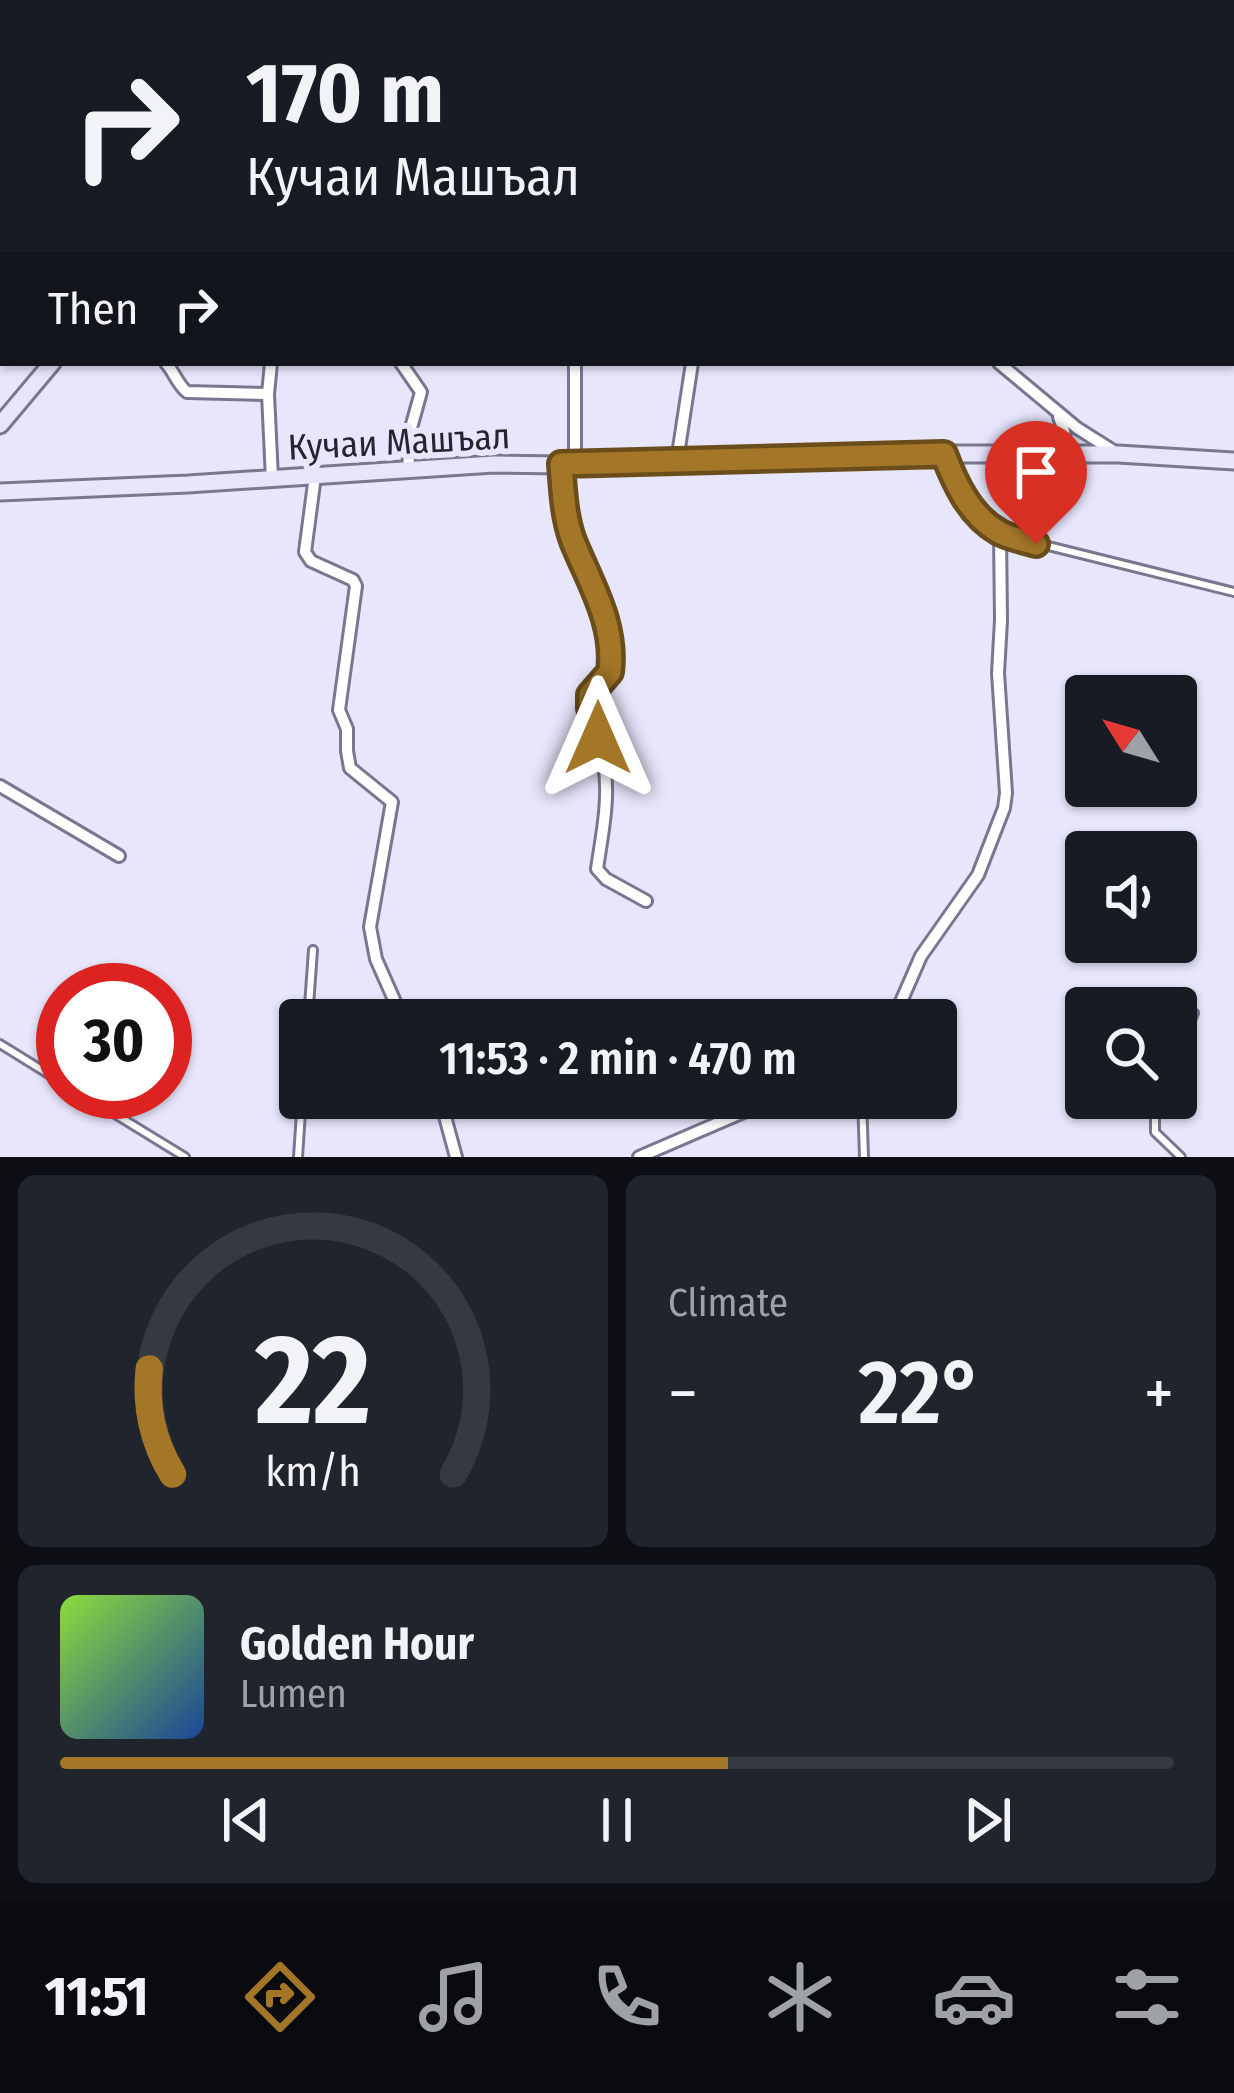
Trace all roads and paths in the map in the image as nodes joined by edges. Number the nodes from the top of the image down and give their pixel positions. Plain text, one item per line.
1 (49, 366) edge
2 (169, 366) edge
3 (272, 366) edge
4 (403, 366) edge
5 (575, 366) edge
6 (692, 366) edge
7 (1003, 366) edge
8 (268, 394) junction
9 (1049, 405) junction
10 (0, 425) edge
11 (944, 454) junction
12 (1118, 454) junction
13 (1066, 455) junction
14 (677, 461) junction
15 (1234, 461) edge
16 (568, 464) junction
17 (408, 470) junction
18 (314, 476) junction
19 (272, 479) junction
20 (0, 492) edge
21 (1000, 533) junction
22 (1234, 592) edge
23 (0, 786) edge
24 (119, 856) dead end
25 (646, 901) dead end
26 (313, 950) dead end
27 (310, 999) edge
28 (394, 999) edge
29 (902, 999) edge
30 (0, 1044) edge
31 (36, 1066) edge
32 (123, 1119) edge
33 (301, 1119) edge
34 (446, 1119) edge
35 (727, 1119) edge
36 (863, 1119) edge
37 (1155, 1119) edge
38 (185, 1157) edge
39 (298, 1157) edge
40 (456, 1157) edge
41 (639, 1157) edge
42 (864, 1157) edge
43 (1180, 1157) edge

1 - 10 main road
2 - 8 street
3 - 8 street
4 - 17 street
5 - 16 street
6 - 14 street
7 - 9 street
8 - 19 street
9 - 12 street
9 - 13 street
11 - 13 main road, Кучаи Машъал
11 - 14 main road, Кучаи Машъал
11 - 21 street
12 - 13 main road, Кучаи Машъал
12 - 15 main road, Кучаи Машъал
14 - 16 main road, Кучаи Машъал
16 - 17 main road, Кучаи Машъал
16 - 25 street
17 - 18 main road, Кучаи Машъал
18 - 19 main road, Кучаи Машъал
18 - 28 street
19 - 20 main road, Кучаи Машъал
21 - 22 lane
21 - 29 street
23 - 24 street
26 - 27 lane
30 - 31 lane
32 - 38 lane
33 - 39 lane
34 - 40 street
35 - 41 street
36 - 42 lane
37 - 43 lane

